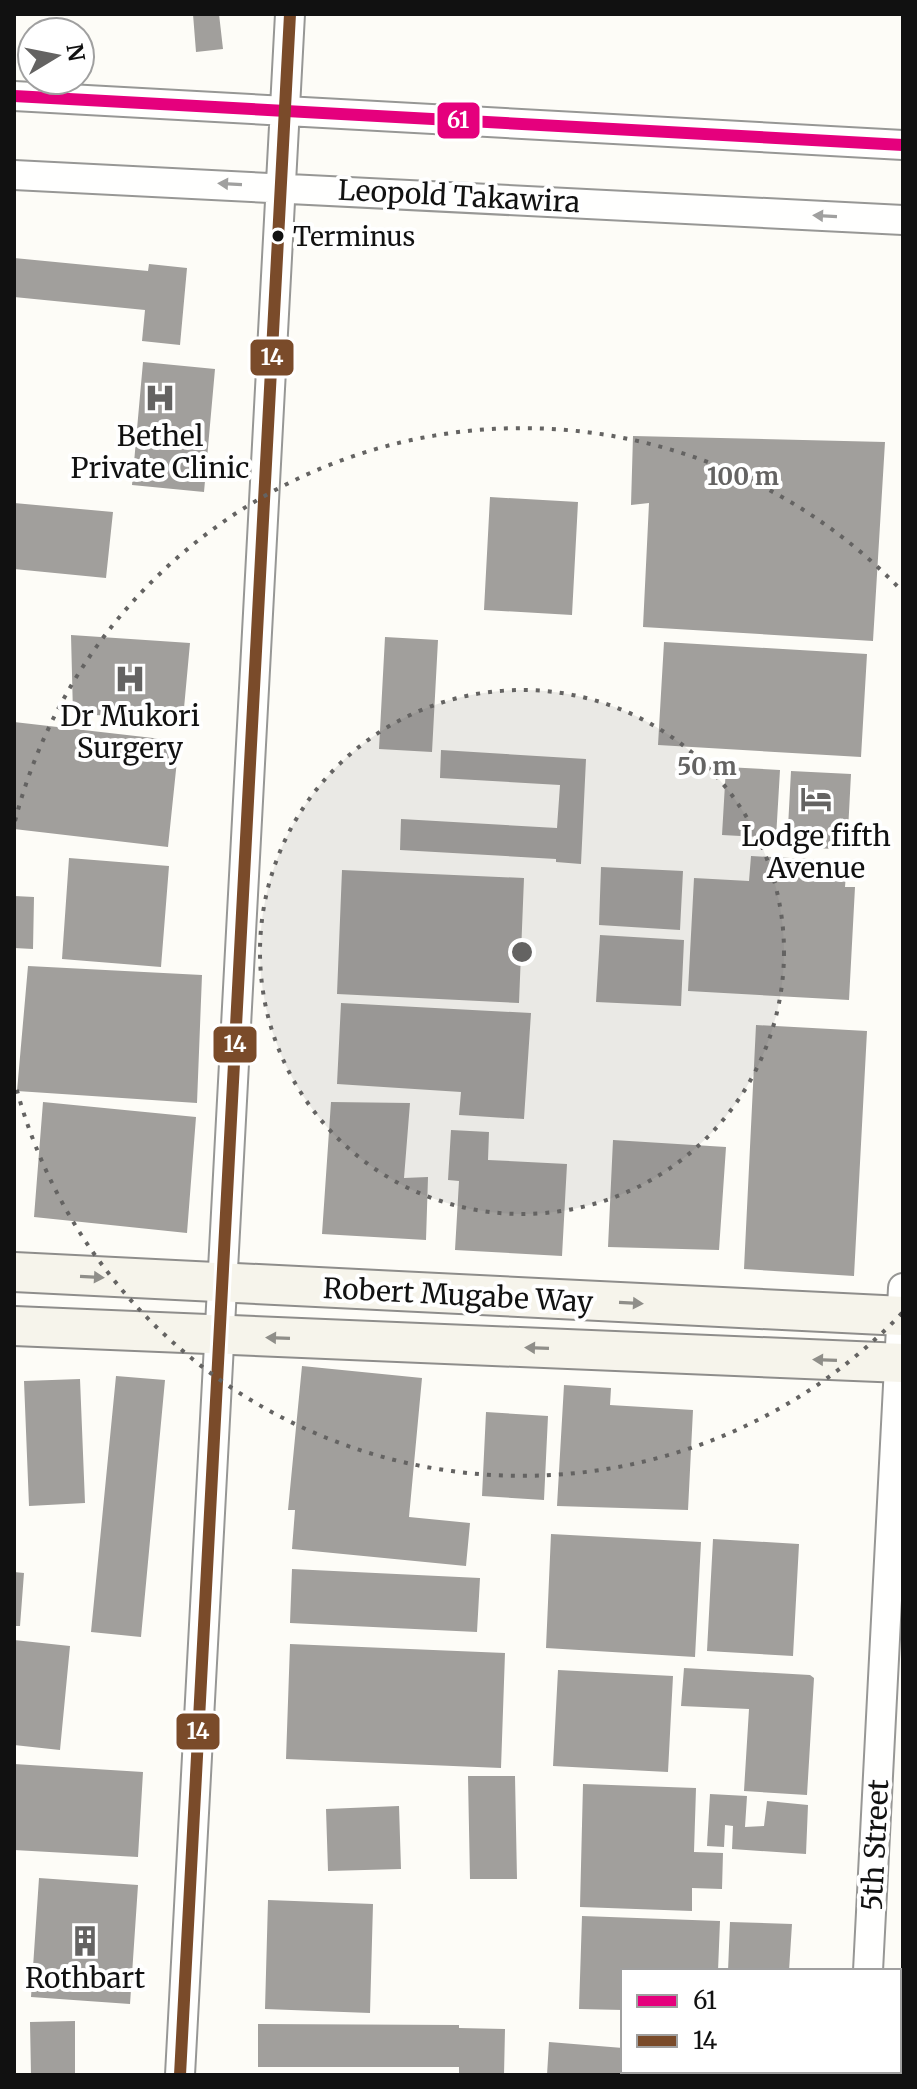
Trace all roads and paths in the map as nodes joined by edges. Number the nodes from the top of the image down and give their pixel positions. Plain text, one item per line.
1 (290, 14) edge
2 (14, 96) edge
3 (286, 113) junction
4 (903, 145) edge
5 (14, 175) edge
6 (280, 187) junction
7 (903, 220) edge
8 (14, 1272) edge
9 (223, 1285) junction
10 (902, 1307) edge
11 (14, 1326) edge
12 (220, 1335) junction
13 (901, 1363) edge
14 (868, 1969) edge
15 (180, 2075) edge

1 - 3 street
2 - 3 street
3 - 4 street
3 - 6 street
6 -> 5 street, Leopold Takawira
7 -> 6 street, Leopold Takawira
6 - 9 street
8 -> 9 street, Robert Mugabe Way
9 -> 10 street, Robert Mugabe Way
9 - 12 street
10 - 13 street, 5th Street
11 - 12 street, Robert Mugabe Way
13 -> 12 street, Robert Mugabe Way
12 - 15 street
13 - 14 street, 5th Street

